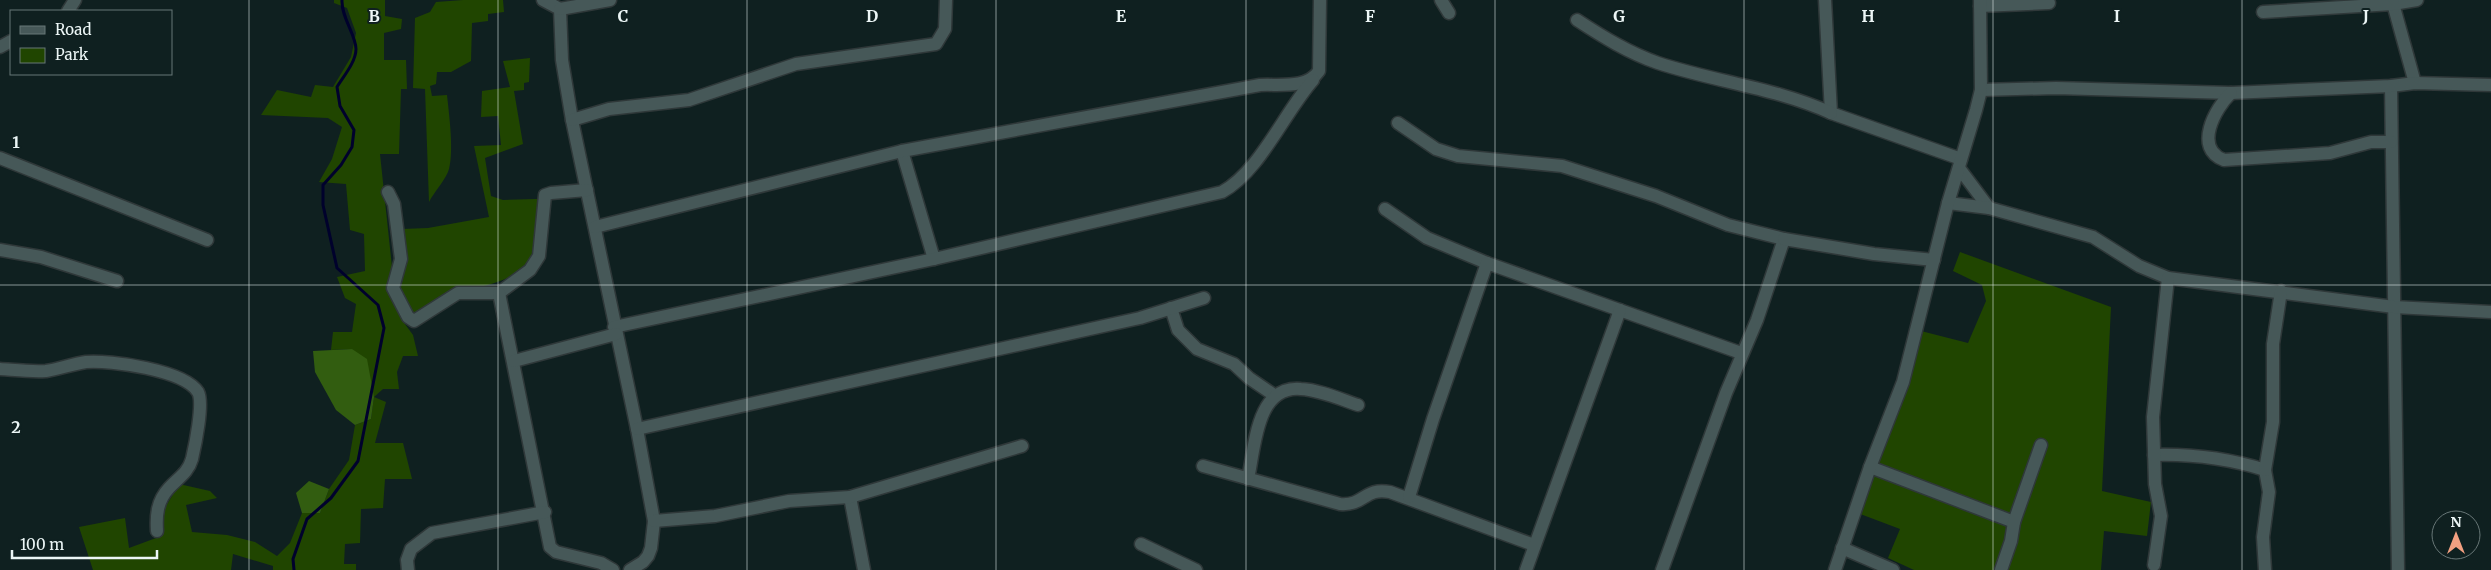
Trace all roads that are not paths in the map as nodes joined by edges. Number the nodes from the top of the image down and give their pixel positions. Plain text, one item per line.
1 (543, 0) edge
2 (610, 0) edge
3 (946, 0) edge
4 (1320, 0) edge
5 (1441, 0) edge
6 (1825, 0) edge
7 (2417, 0) edge
8 (2393, 2) edge
9 (1980, 3) edge
10 (2049, 3) dead end
11 (560, 9) junction
12 (2263, 12) dead end
13 (1449, 13) dead end
14 (1577, 20) dead end
15 (1313, 80) junction
16 (2415, 83) junction
17 (2491, 85) edge
18 (2391, 86) junction
19 (1980, 90) junction
20 (2231, 93) junction
21 (1832, 113) junction
22 (572, 120) junction
23 (1398, 123) dead end
24 (2391, 142) junction
25 (902, 151) junction
26 (0, 158) edge
27 (1960, 163) junction
28 (587, 190) junction
29 (388, 192) dead end
30 (1948, 203) junction
31 (1989, 208) junction
32 (1385, 209) dead end
33 (595, 226) junction
34 (1784, 239) junction
35 (207, 240) dead end
36 (0, 250) edge
37 (934, 259) junction
38 (1934, 260) junction
39 (1487, 264) junction
40 (2168, 278) junction
41 (117, 281) dead end
42 (2281, 291) junction
43 (499, 293) junction
44 (1204, 298) dead end
45 (2394, 307) junction
46 (1171, 308) junction
47 (1620, 310) junction
48 (2491, 312) edge
49 (615, 330) junction
50 (1741, 352) junction
51 (514, 360) junction
52 (0, 369) edge
53 (1274, 395) junction
54 (1358, 405) dead end
55 (637, 429) junction
56 (2040, 445) dead end
57 (1022, 446) dead end
58 (2154, 455) junction
59 (1203, 466) dead end
60 (1870, 467) junction
61 (2266, 470) junction
62 (1248, 479) junction
63 (850, 497) junction
64 (1409, 497) junction
65 (545, 512) junction
66 (654, 521) junction
67 (2014, 522) junction
68 (156, 531) dead end
69 (1141, 544) dead end
70 (1534, 545) junction
71 (1842, 548) junction
72 (2154, 565) dead end
73 (408, 570) edge
74 (613, 570) edge
75 (630, 570) edge
76 (864, 570) edge
77 (1196, 570) edge
78 (1526, 570) edge
79 (1662, 570) edge
80 (1835, 570) edge
81 (1894, 570) edge
82 (2001, 570) edge
83 (2264, 570) edge
84 (2398, 570) edge

1 - 11 street
2 - 11 street
3 - 22 street
4 - 15 street
5 - 13 street
6 - 21 street
7 - 8 street
8 - 12 street
8 - 16 street
9 - 10 street
9 - 19 street
11 - 22 street
14 - 21 street
15 - 25 street
15 - 37 street
16 - 17 street
16 - 18 street
18 - 20 street
18 - 24 street
19 - 20 street
19 - 27 street
20 - 24 street
21 - 27 street
22 - 28 street
23 - 34 street
24 - 45 street
25 - 33 street
25 - 37 street
26 - 35 street
27 - 30 street
27 - 31 street
28 - 33 street
28 - 43 street
29 - 43 street
30 - 31 street
30 - 38 street
31 - 40 street
32 - 39 street
33 - 49 street
34 - 38 street
34 - 50 street
36 - 41 street
37 - 49 street
38 - 60 street
39 - 47 street
39 - 64 street
40 - 42 street
40 - 58 street
42 - 45 street
42 - 61 street
43 - 51 street
44 - 46 street
45 - 48 street
45 - 84 street
46 - 53 street
46 - 55 street
47 - 50 street
47 - 70 street
49 - 51 street
49 - 55 street
50 - 79 street
51 - 65 street
52 - 68 street
53 - 54 street
53 - 62 street
55 - 66 street
56 - 67 street
57 - 63 street
58 - 61 street
58 - 72 street
59 - 62 street
60 - 67 street
60 - 71 street
61 - 83 street
62 - 64 street
63 - 66 street
63 - 76 street
64 - 70 street
65 - 73 street
65 - 74 street
66 - 75 street
67 - 82 street
69 - 77 street
70 - 78 street
71 - 80 street
71 - 81 street

